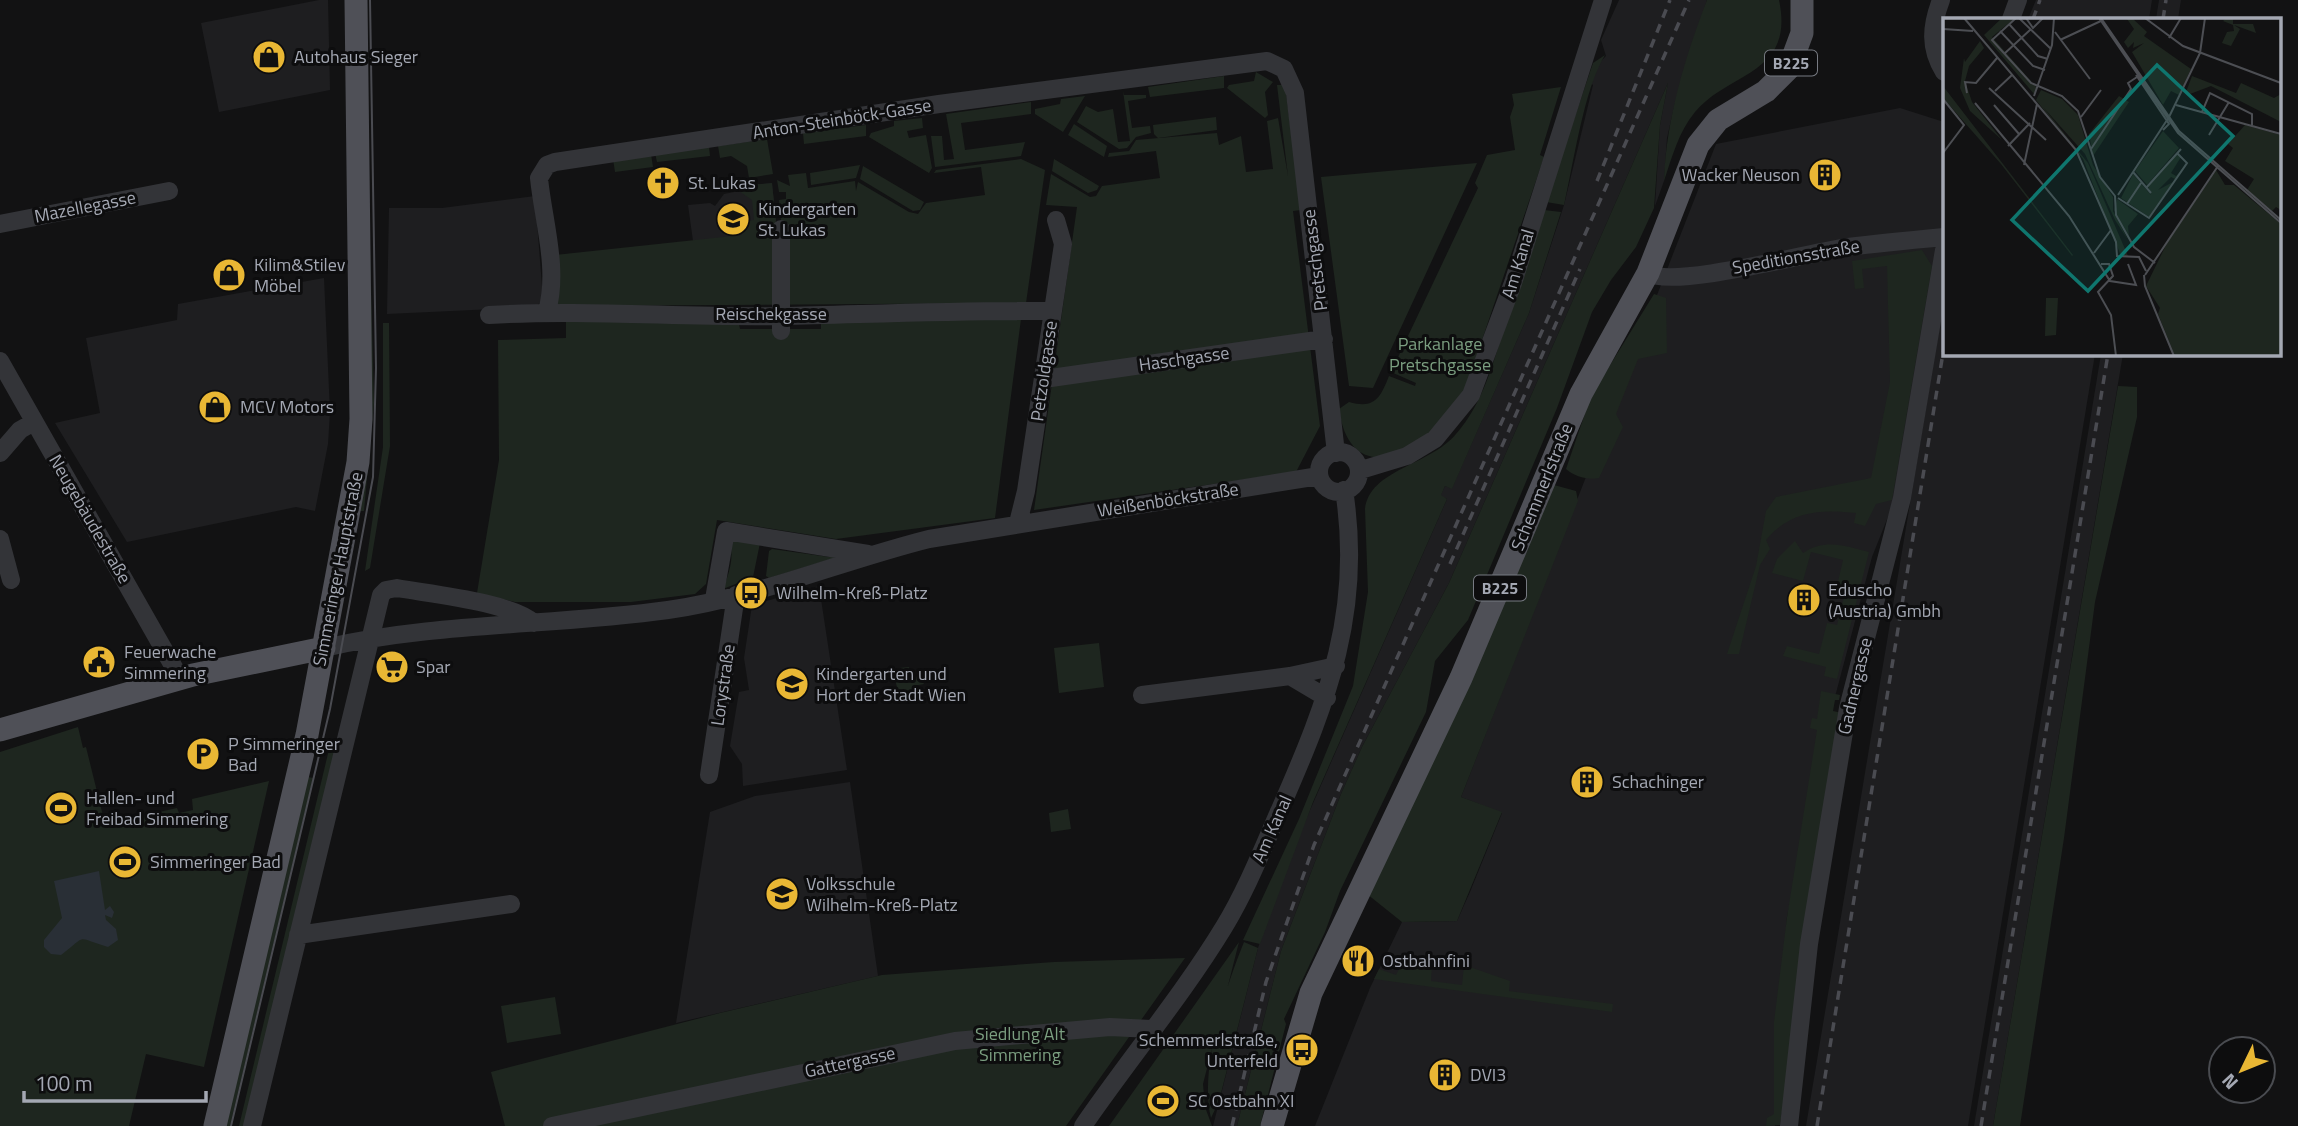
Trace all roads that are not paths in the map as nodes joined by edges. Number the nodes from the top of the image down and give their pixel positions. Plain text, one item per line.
1 (356, 0) edge
2 (1603, 0) edge
3 (1802, 0) edge
4 (1941, 0) edge
5 (2018, 0) edge
6 (2011, 18) edge
7 (1284, 69) joint
8 (1943, 70) edge
9 (169, 191) dead end
10 (1056, 220) dead end
11 (0, 224) edge
12 (781, 229) dead end
13 (1943, 237) edge
14 (1943, 256) edge
15 (1648, 273) junction
16 (547, 311) junction
17 (1053, 311) junction
18 (489, 315) dead end
19 (780, 323) junction
20 (1324, 339) junction
21 (0, 361) edge
22 (1044, 379) junction
23 (34, 422) junction
24 (0, 453) edge
25 (1336, 453) junction
26 (1361, 470) junction
27 (1318, 476) junction
28 (1344, 490) junction
29 (1018, 523) junction
30 (0, 539) edge
31 (868, 554) junction
32 (11, 580) dead end
33 (736, 595) junction
34 (714, 599) junction
35 (468, 601) junction
36 (534, 623) junction
37 (462, 629) junction
38 (371, 638) junction
39 (324, 648) junction
40 (1336, 666) junction
41 (1290, 676) junction
42 (180, 678) junction
43 (1142, 695) dead end
44 (1327, 698) junction
45 (0, 730) edge
46 (709, 775) dead end
47 (511, 904) dead end
48 (298, 935) junction
49 (1151, 1030) junction
50 (215, 1126) edge
51 (253, 1126) edge
52 (552, 1126) edge
53 (1083, 1126) edge
54 (1272, 1126) edge
55 (1789, 1126) edge

1 - 39 main road, Simmeringer Hauptstraße
2 - 26 street, Am Kanal
3 - 15 main road, Schemmerlstraße / B225
4 - 8 street
5 - 6 street
7 - 16 street, Anton-Steinböck-Gasse
7 - 20 street, Pretschgasse
9 - 11 street, Mazellegasse
10 - 17 street, Petzoldgasse
12 - 19 street
13 - 15 street, Speditionsstraße
14 - 55 street, Gadnergasse
15 - 54 main road, Schemmerlstraße / B225
16 - 18 street, Reischekgasse
16 - 19 street, Reischekgasse
17 - 19 street, Reischekgasse
17 - 22 street, Petzoldgasse
20 - 22 street, Haschgasse
20 - 25 street, Pretschgasse
21 - 23 street, Neugebäudestraße
22 - 29 street, Petzoldgasse
23 - 24 street
23 - 42 street, Neugebäudestraße
25 - 26 street
25 - 27 street
26 - 28 street
27 - 28 street
27 - 29 street, Weißenböckstraße
28 - 40 street, Am Kanal
29 - 31 street
30 - 32 street
31 - 33 street
31 - 34 street
33 - 34 street
33 - 46 street, Lorystraße
34 - 36 street
35 - 36 street
35 - 37 street
35 - 38 street
36 - 37 street
37 - 38 street
38 - 39 street
38 - 48 street
39 - 42 main road
39 - 50 main road, Simmeringer Hauptstraße
40 - 41 street
40 - 44 street, Am Kanal
41 - 43 street
41 - 44 street
42 - 45 main road
44 - 49 street, Am Kanal
47 - 48 street
48 - 51 street
49 - 52 street, Gattergasse
49 - 53 street, Am Kanal

